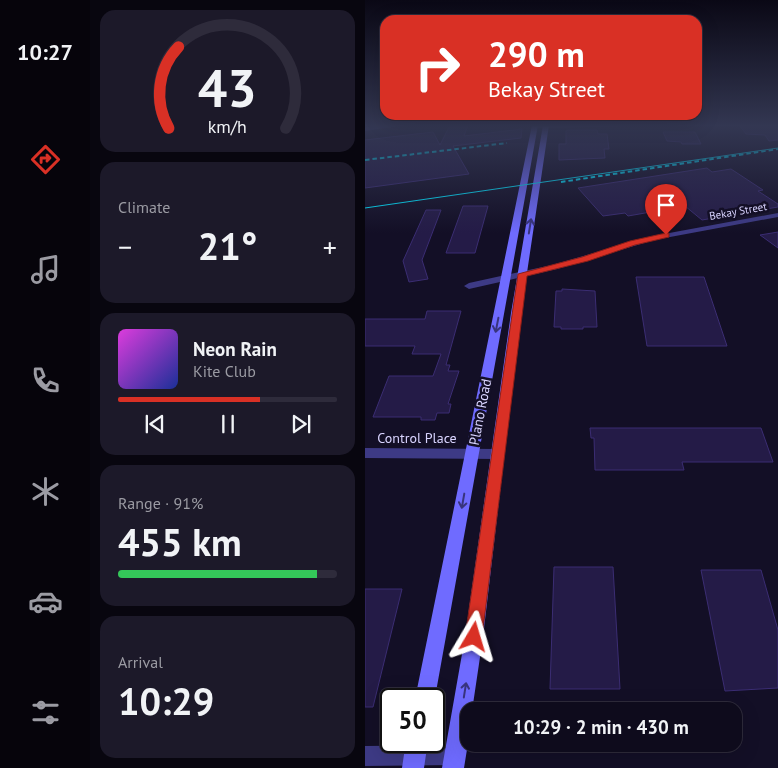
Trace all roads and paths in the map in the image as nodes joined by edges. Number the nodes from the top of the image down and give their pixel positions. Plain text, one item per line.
1 (528, 161) edge
2 (540, 161) edge
3 (778, 215) edge
4 (523, 274) junction
5 (506, 278) junction
6 (469, 286) dead end
7 (365, 453) edge
8 (471, 453) junction
9 (498, 454) junction
10 (427, 688) edge
11 (415, 755) edge
12 (365, 756) edge
13 (454, 762) edge

1 - 5 main road, Plano Road
4 -> 2 main road, Plano Road
3 - 4 street, Bekay Street
4 - 5 street, Bekay Street
4 - 9 main road, Plano Road
5 - 6 street, Bekay Street
5 -> 8 main road, Plano Road
7 - 8 street, Control Place
8 - 9 street, Control Place
8 -> 10 main road, Plano Road
13 -> 9 main road, Plano Road
11 - 12 street
11 - 13 street

